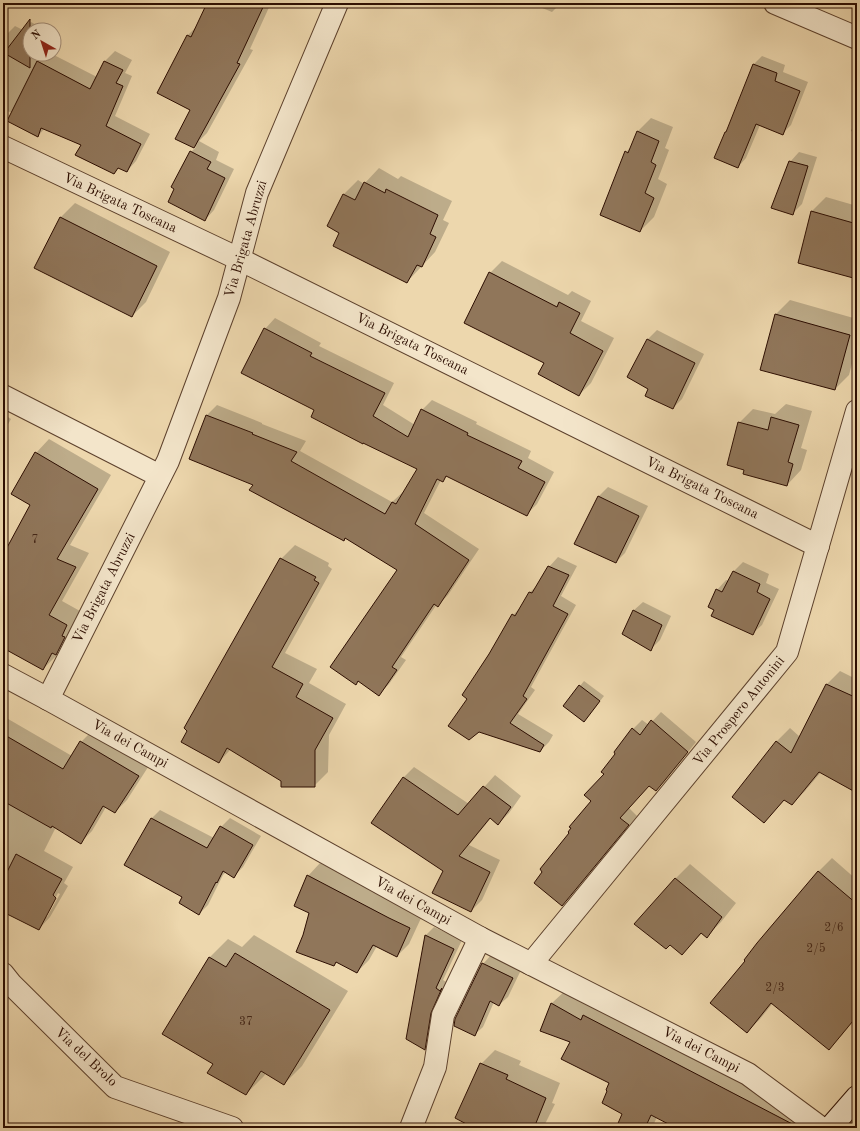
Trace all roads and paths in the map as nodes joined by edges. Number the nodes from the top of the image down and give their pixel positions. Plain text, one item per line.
1 (336, 3) edge
2 (775, 3) edge
3 (857, 38) edge
4 (3, 147) edge
5 (239, 259) junction
6 (3, 396) edge
7 (857, 411) edge
8 (160, 476) junction
9 (818, 546) junction
10 (3, 676) edge
11 (48, 699) junction
12 (480, 938) junction
13 (531, 964) junction
14 (3, 974) edge
15 (857, 1097) edge
16 (232, 1128) edge
17 (411, 1128) edge
18 (821, 1128) edge
19 (830, 1128) edge

1 - 5 street, Via Brigata Abruzzi
2 - 3 street
4 - 5 street, Via Brigata Toscana
5 - 8 street, Via Brigata Abruzzi
5 - 9 street, Via Brigata Toscana
6 - 8 street
7 - 9 street, Via Prospero Antonini
8 - 11 street, Via Brigata Abruzzi
9 - 13 street, Via Prospero Antonini
10 - 11 street, Via dei Campi
11 - 12 street, Via dei Campi
12 - 13 street, Via dei Campi
12 - 17 street
13 - 18 street, Via dei Campi
14 - 16 street, Via del Brolo
15 - 19 street

